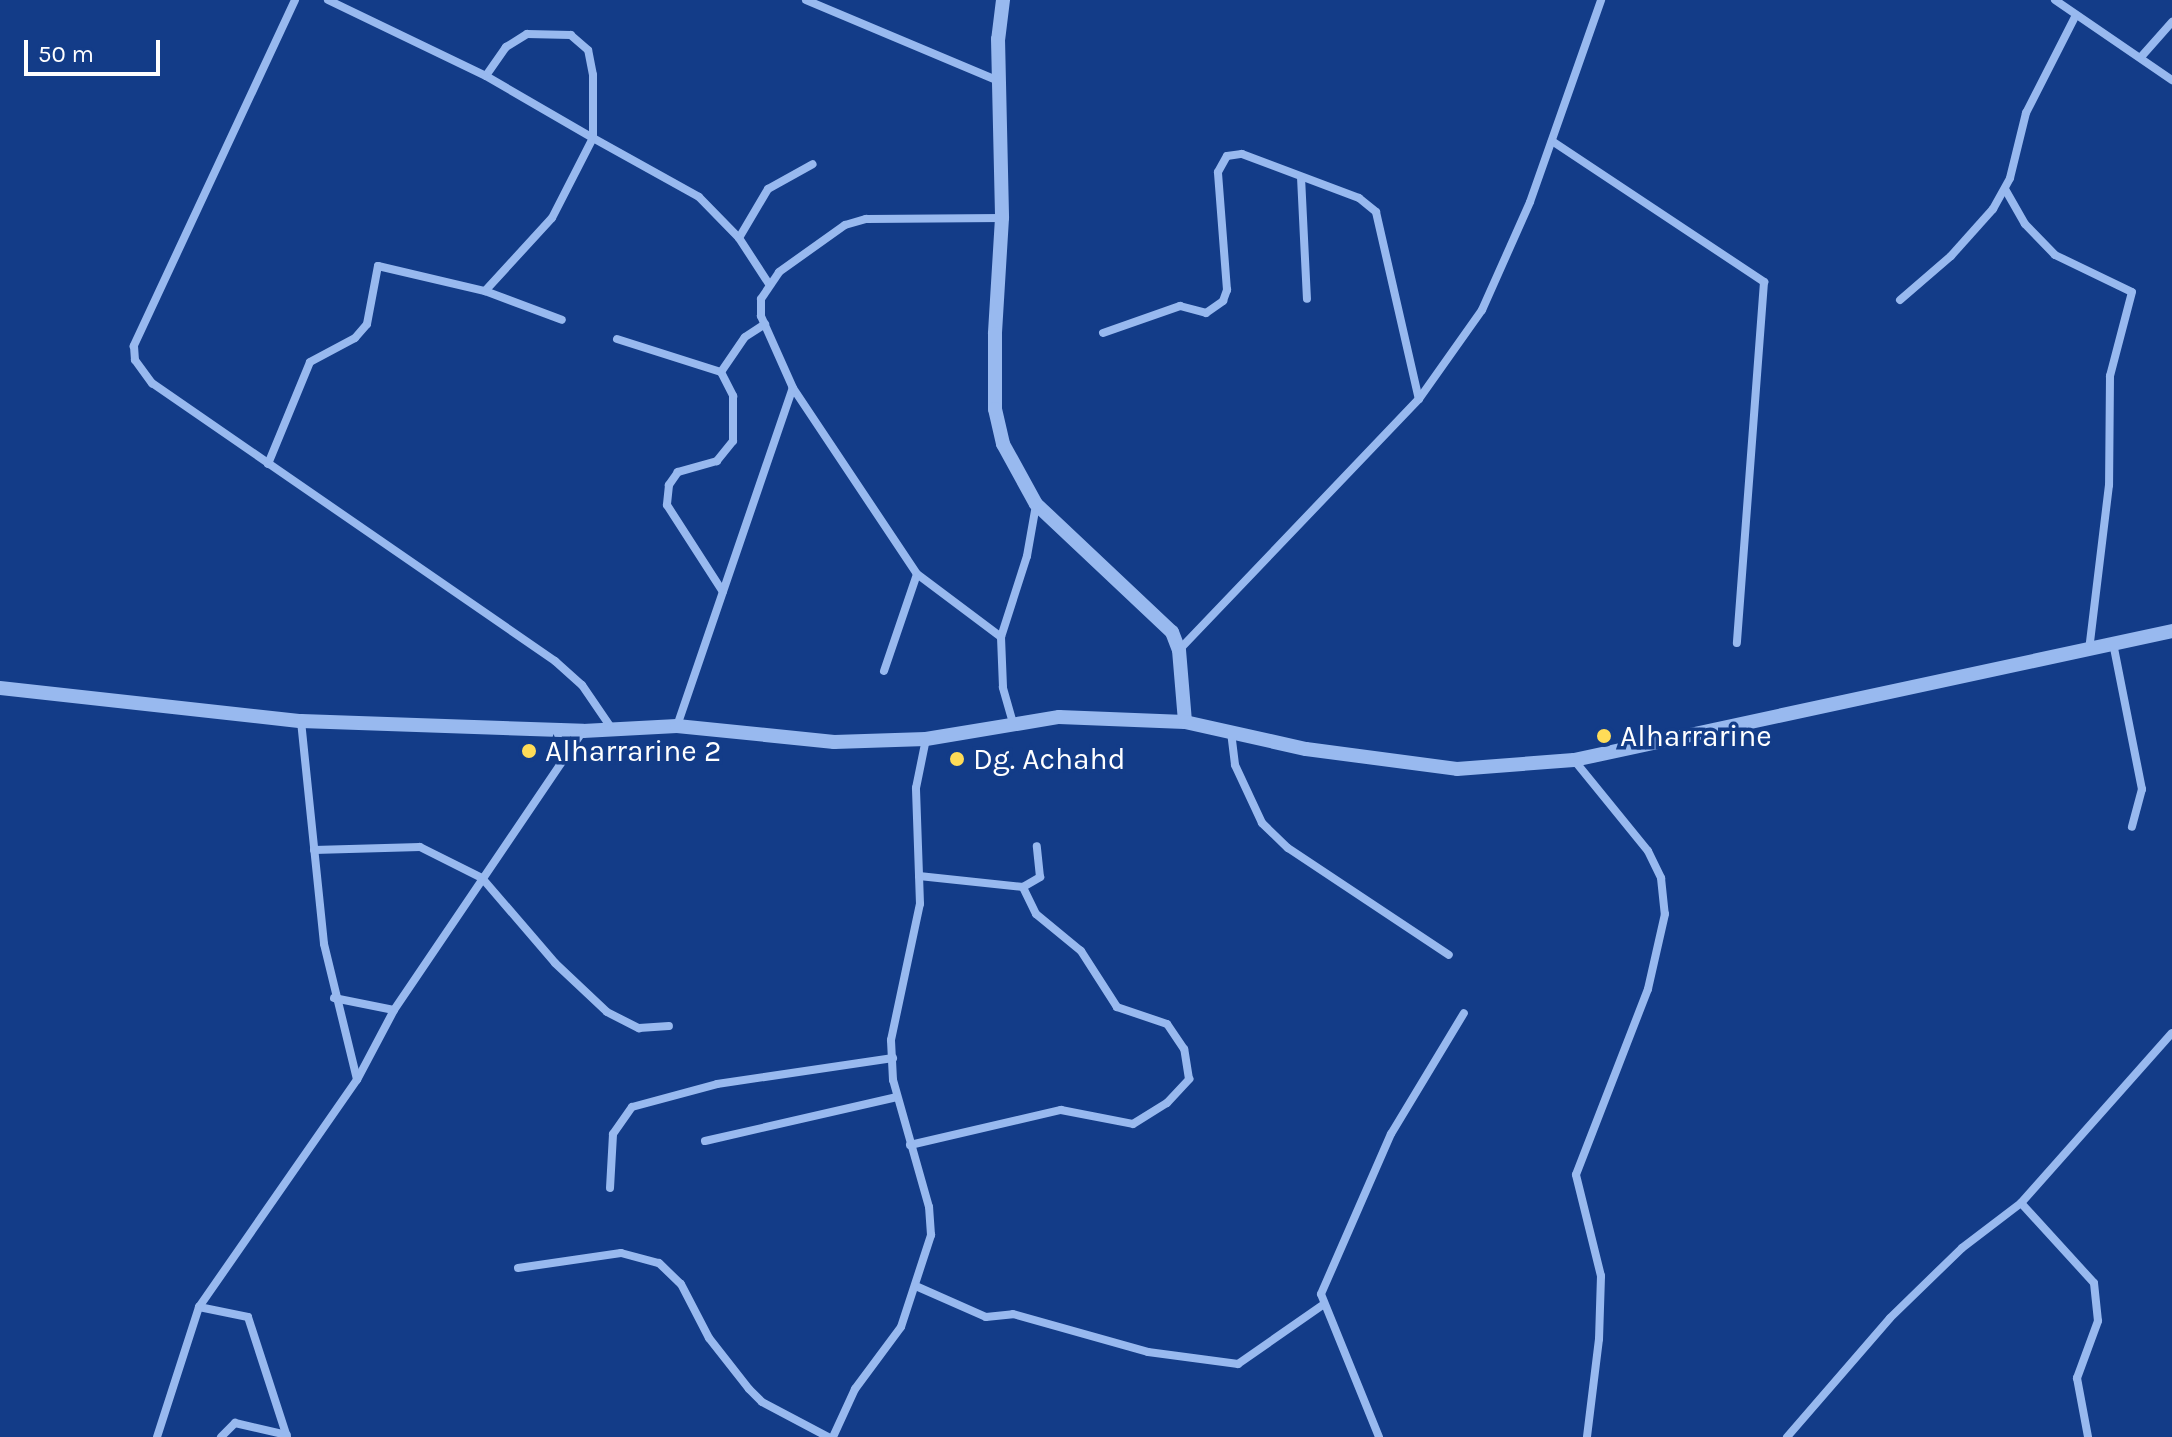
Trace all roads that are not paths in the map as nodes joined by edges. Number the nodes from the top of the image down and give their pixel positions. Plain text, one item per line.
1 (295, 0) edge
2 (328, 0) edge
3 (806, 0) edge
4 (1003, 0) edge
5 (1601, 0) edge
6 (2055, 0) edge
7 (2076, 15) junction
8 (2172, 22) edge
9 (2141, 57) junction
10 (486, 76) junction
11 (2172, 80) edge
12 (999, 81) junction
13 (593, 138) junction
14 (1552, 141) junction
15 (813, 164) dead end
16 (1301, 177) junction
17 (2005, 189) junction
18 (1002, 218) junction
19 (739, 238) junction
20 (769, 284) junction
21 (485, 291) junction
22 (1307, 299) dead end
23 (1900, 300) dead end
24 (562, 320) dead end
25 (765, 324) junction
26 (1103, 333) dead end
27 (617, 339) dead end
28 (721, 372) junction
29 (793, 388) junction
30 (1419, 399) junction
31 (268, 464) junction
32 (1036, 504) junction
33 (917, 574) junction
34 (723, 592) junction
35 (2172, 631) edge
36 (1001, 637) junction
37 (1737, 643) dead end
38 (2114, 648) junction
39 (1179, 650) junction
40 (2089, 651) junction
41 (884, 671) dead end
42 (0, 688) edge
43 (301, 721) junction
44 (1185, 722) junction
45 (1013, 723) junction
46 (677, 726) junction
47 (613, 730) junction
48 (583, 731) junction
49 (1231, 732) junction
50 (926, 739) junction
51 (1574, 760) junction
52 (2132, 827) dead end
53 (1037, 846) dead end
54 (314, 850) junction
55 (919, 876) junction
56 (482, 878) junction
57 (1023, 887) junction
58 (1449, 955) dead end
59 (334, 998) junction
60 (394, 1010) junction
61 (1464, 1013) dead end
62 (669, 1026) dead end
63 (2172, 1033) edge
64 (893, 1058) junction
65 (357, 1080) junction
66 (897, 1097) junction
67 (705, 1141) dead end
68 (910, 1145) junction
69 (610, 1188) dead end
70 (2021, 1203) junction
71 (518, 1268) dead end
72 (918, 1287) junction
73 (1324, 1304) junction
74 (199, 1307) junction
75 (287, 1436) edge
76 (157, 1437) edge
77 (221, 1437) edge
78 (831, 1437) edge
79 (1379, 1437) edge
80 (1587, 1437) edge
81 (1787, 1437) edge
82 (2088, 1437) edge

1 - 31 street
2 - 10 street
3 - 12 street
4 - 12 street
5 - 14 street
6 - 7 street
7 - 9 street
7 - 17 street
8 - 9 street
9 - 11 street
10 - 13 street
10 - 13 street
12 - 18 street
13 - 19 street
13 - 21 street
14 - 30 street
14 - 37 street
15 - 19 street
16 - 22 street
16 - 26 street
16 - 30 street
17 - 23 street
17 - 40 street
18 - 20 street
18 - 32 street
19 - 20 street
20 - 25 street
21 - 24 street
21 - 31 street
25 - 28 street
25 - 29 street
27 - 28 street
28 - 34 street
29 - 33 street
29 - 34 street
30 - 39 street
31 - 47 street
32 - 36 street
32 - 39 street
33 - 36 street
33 - 41 street
34 - 46 street
35 - 38 street
36 - 45 street
38 - 40 street
38 - 52 street
39 - 44 street
40 - 51 street
42 - 43 street
43 - 48 street
43 - 54 street
44 - 45 street
44 - 49 street
45 - 50 street
46 - 47 street
46 - 50 street
47 - 48 street
48 - 56 street
49 - 51 street
49 - 58 street
50 - 55 street
51 - 80 street
53 - 57 street
54 - 56 street
54 - 59 street
55 - 57 street
55 - 64 street
56 - 60 street
56 - 62 street
57 - 68 street
59 - 60 street
59 - 65 street
60 - 65 street
61 - 73 street
63 - 70 street
64 - 66 street
64 - 69 street
65 - 74 street
66 - 67 street
66 - 68 street
68 - 72 street
70 - 81 street
70 - 82 street
71 - 78 street
72 - 73 street
72 - 78 street
73 - 79 street
74 - 75 street
74 - 76 street
75 - 77 street

